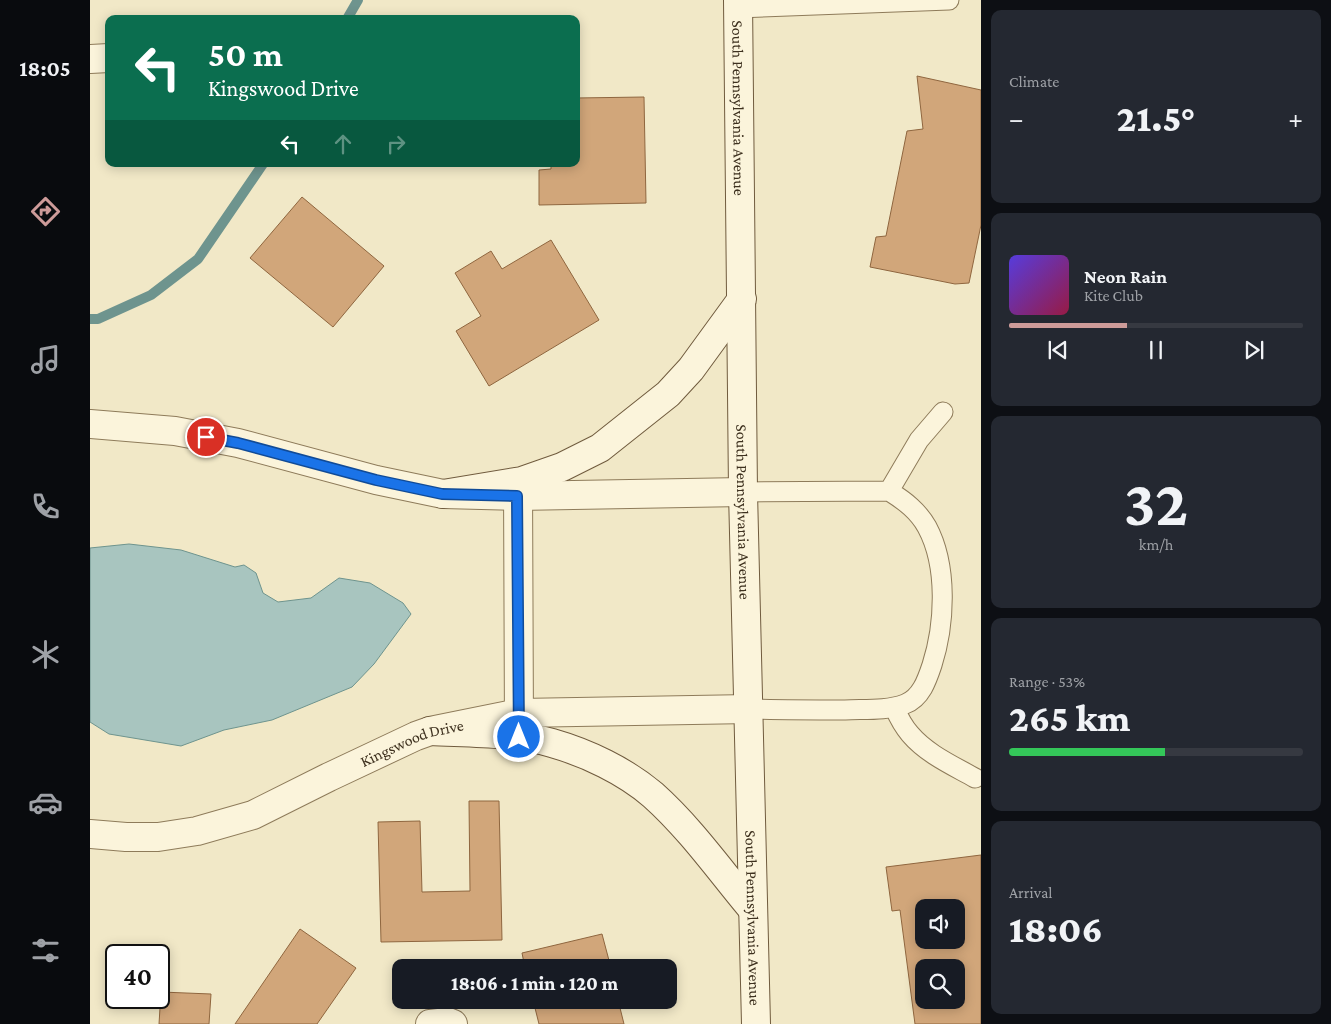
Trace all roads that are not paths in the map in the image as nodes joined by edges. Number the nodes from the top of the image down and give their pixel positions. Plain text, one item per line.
1 (949, 0) edge
2 (881, 1) edge
3 (738, 4) edge
4 (105, 58) edge
5 (90, 59) edge
6 (742, 299) junction
7 (943, 412) dead end
8 (90, 424) edge
9 (518, 489) junction
10 (889, 491) junction
11 (743, 492) junction
12 (894, 707) junction
13 (750, 709) junction
14 (519, 725) junction
15 (975, 778) dead end
16 (90, 834) edge
17 (754, 910) junction
18 (430, 1024) edge
19 (453, 1024) edge
20 (756, 1024) edge

1 - 2 lane
2 - 3 lane
3 - 6 main road, South Pennsylvania Avenue
4 - 5 main road
6 - 9 main road
6 - 11 main road, South Pennsylvania Avenue
7 - 10 lane
8 - 9 main road
9 - 11 main road
9 - 14 main road
10 - 11 lane
10 - 12 lane
11 - 13 main road, South Pennsylvania Avenue
12 - 13 lane
12 - 15 lane
13 - 14 main road
13 - 17 main road, South Pennsylvania Avenue
14 - 16 main road, Kingswood Drive
14 - 17 main road
17 - 20 main road, South Pennsylvania Avenue
18 - 19 main road

